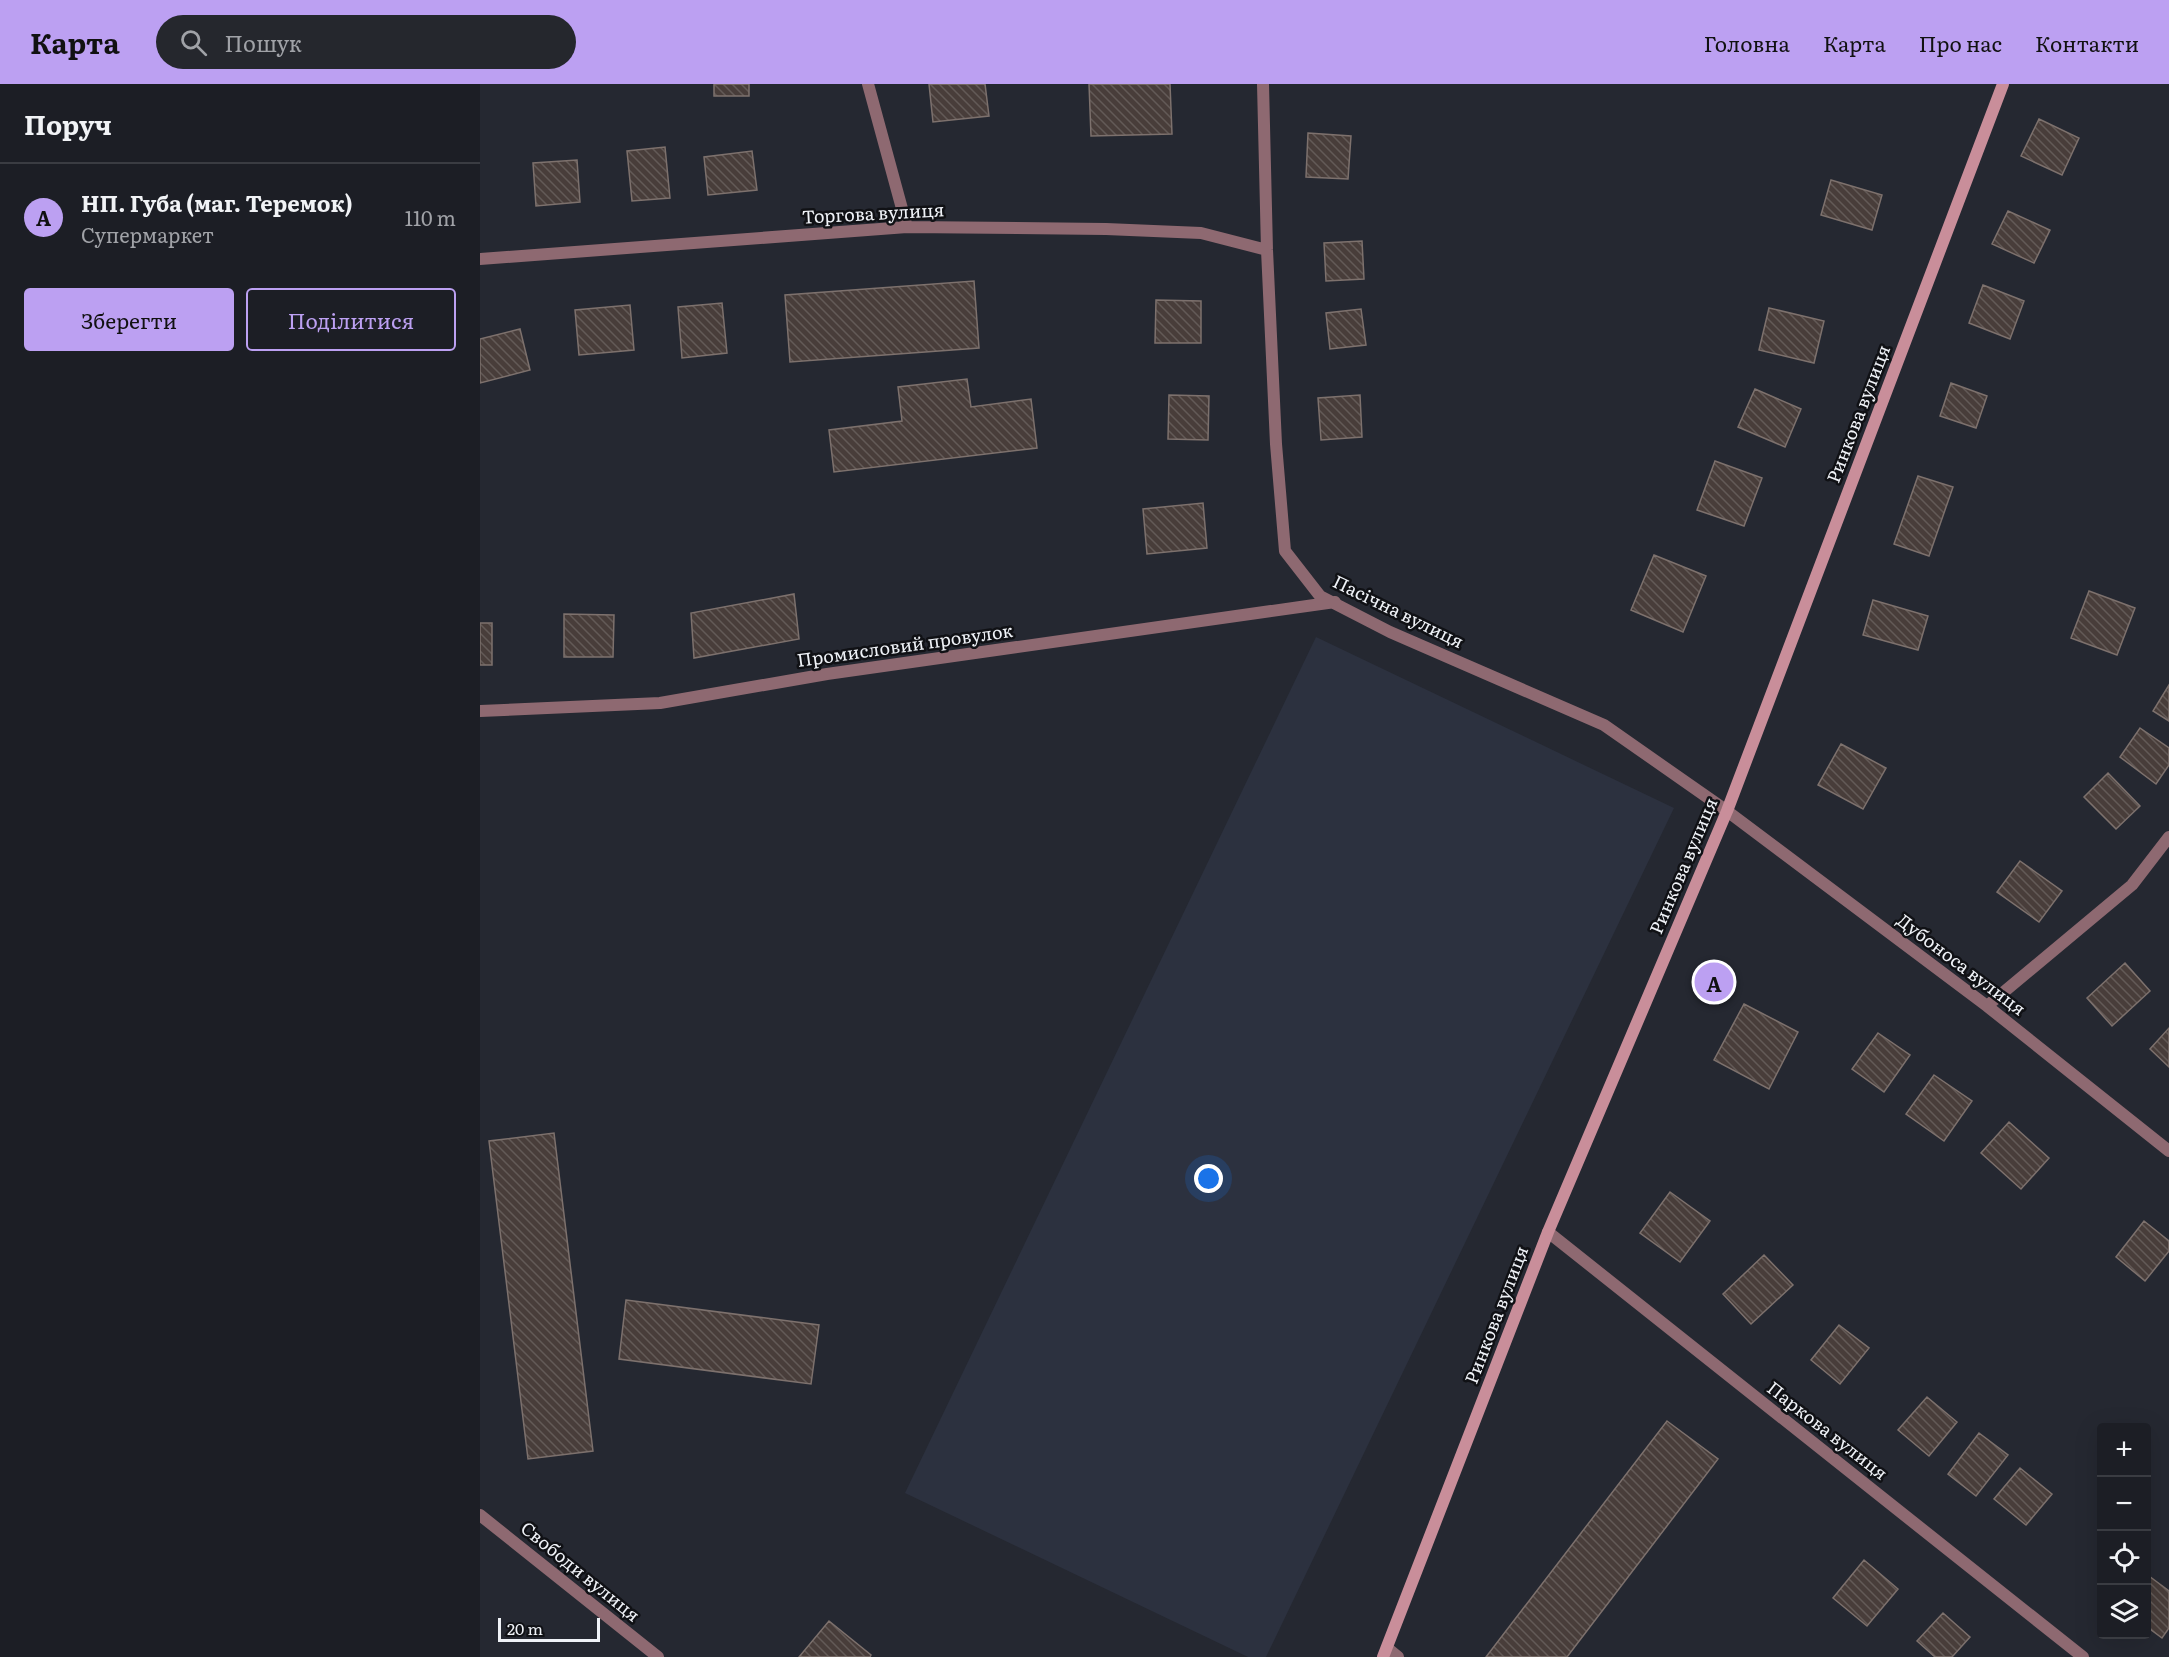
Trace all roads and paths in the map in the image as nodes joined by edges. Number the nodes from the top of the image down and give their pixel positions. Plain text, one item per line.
1 (868, 84) edge
2 (1263, 84) edge
3 (2003, 84) edge
4 (906, 227) junction
5 (1267, 250) junction
6 (480, 259) edge
7 (1335, 603) junction
8 (480, 711) edge
9 (1727, 812) junction
10 (2169, 837) edge
11 (1987, 1006) junction
12 (2169, 1151) edge
13 (1548, 1232) junction
14 (480, 1515) edge
15 (1385, 1652) edge
16 (658, 1657) edge
17 (1398, 1657) edge
18 (2083, 1657) edge

1 - 4 street
2 - 5 street, Пасічна вулиця
3 - 9 main road, Ринкова вулиця
4 - 5 street, Торгова вулиця
4 - 6 street, Торгова вулиця
5 - 7 street, Пасічна вулиця
7 - 8 street, Промисловий провулок
7 - 9 street, Пасічна вулиця
9 - 11 street, Дубоноса вулиця
9 - 13 main road, Ринкова вулиця
10 - 11 street
11 - 12 street, Дубоноса вулиця
13 - 15 main road, Ринкова вулиця
13 - 18 street, Паркова вулиця
14 - 16 street, Свободи вулиця
15 - 17 street

